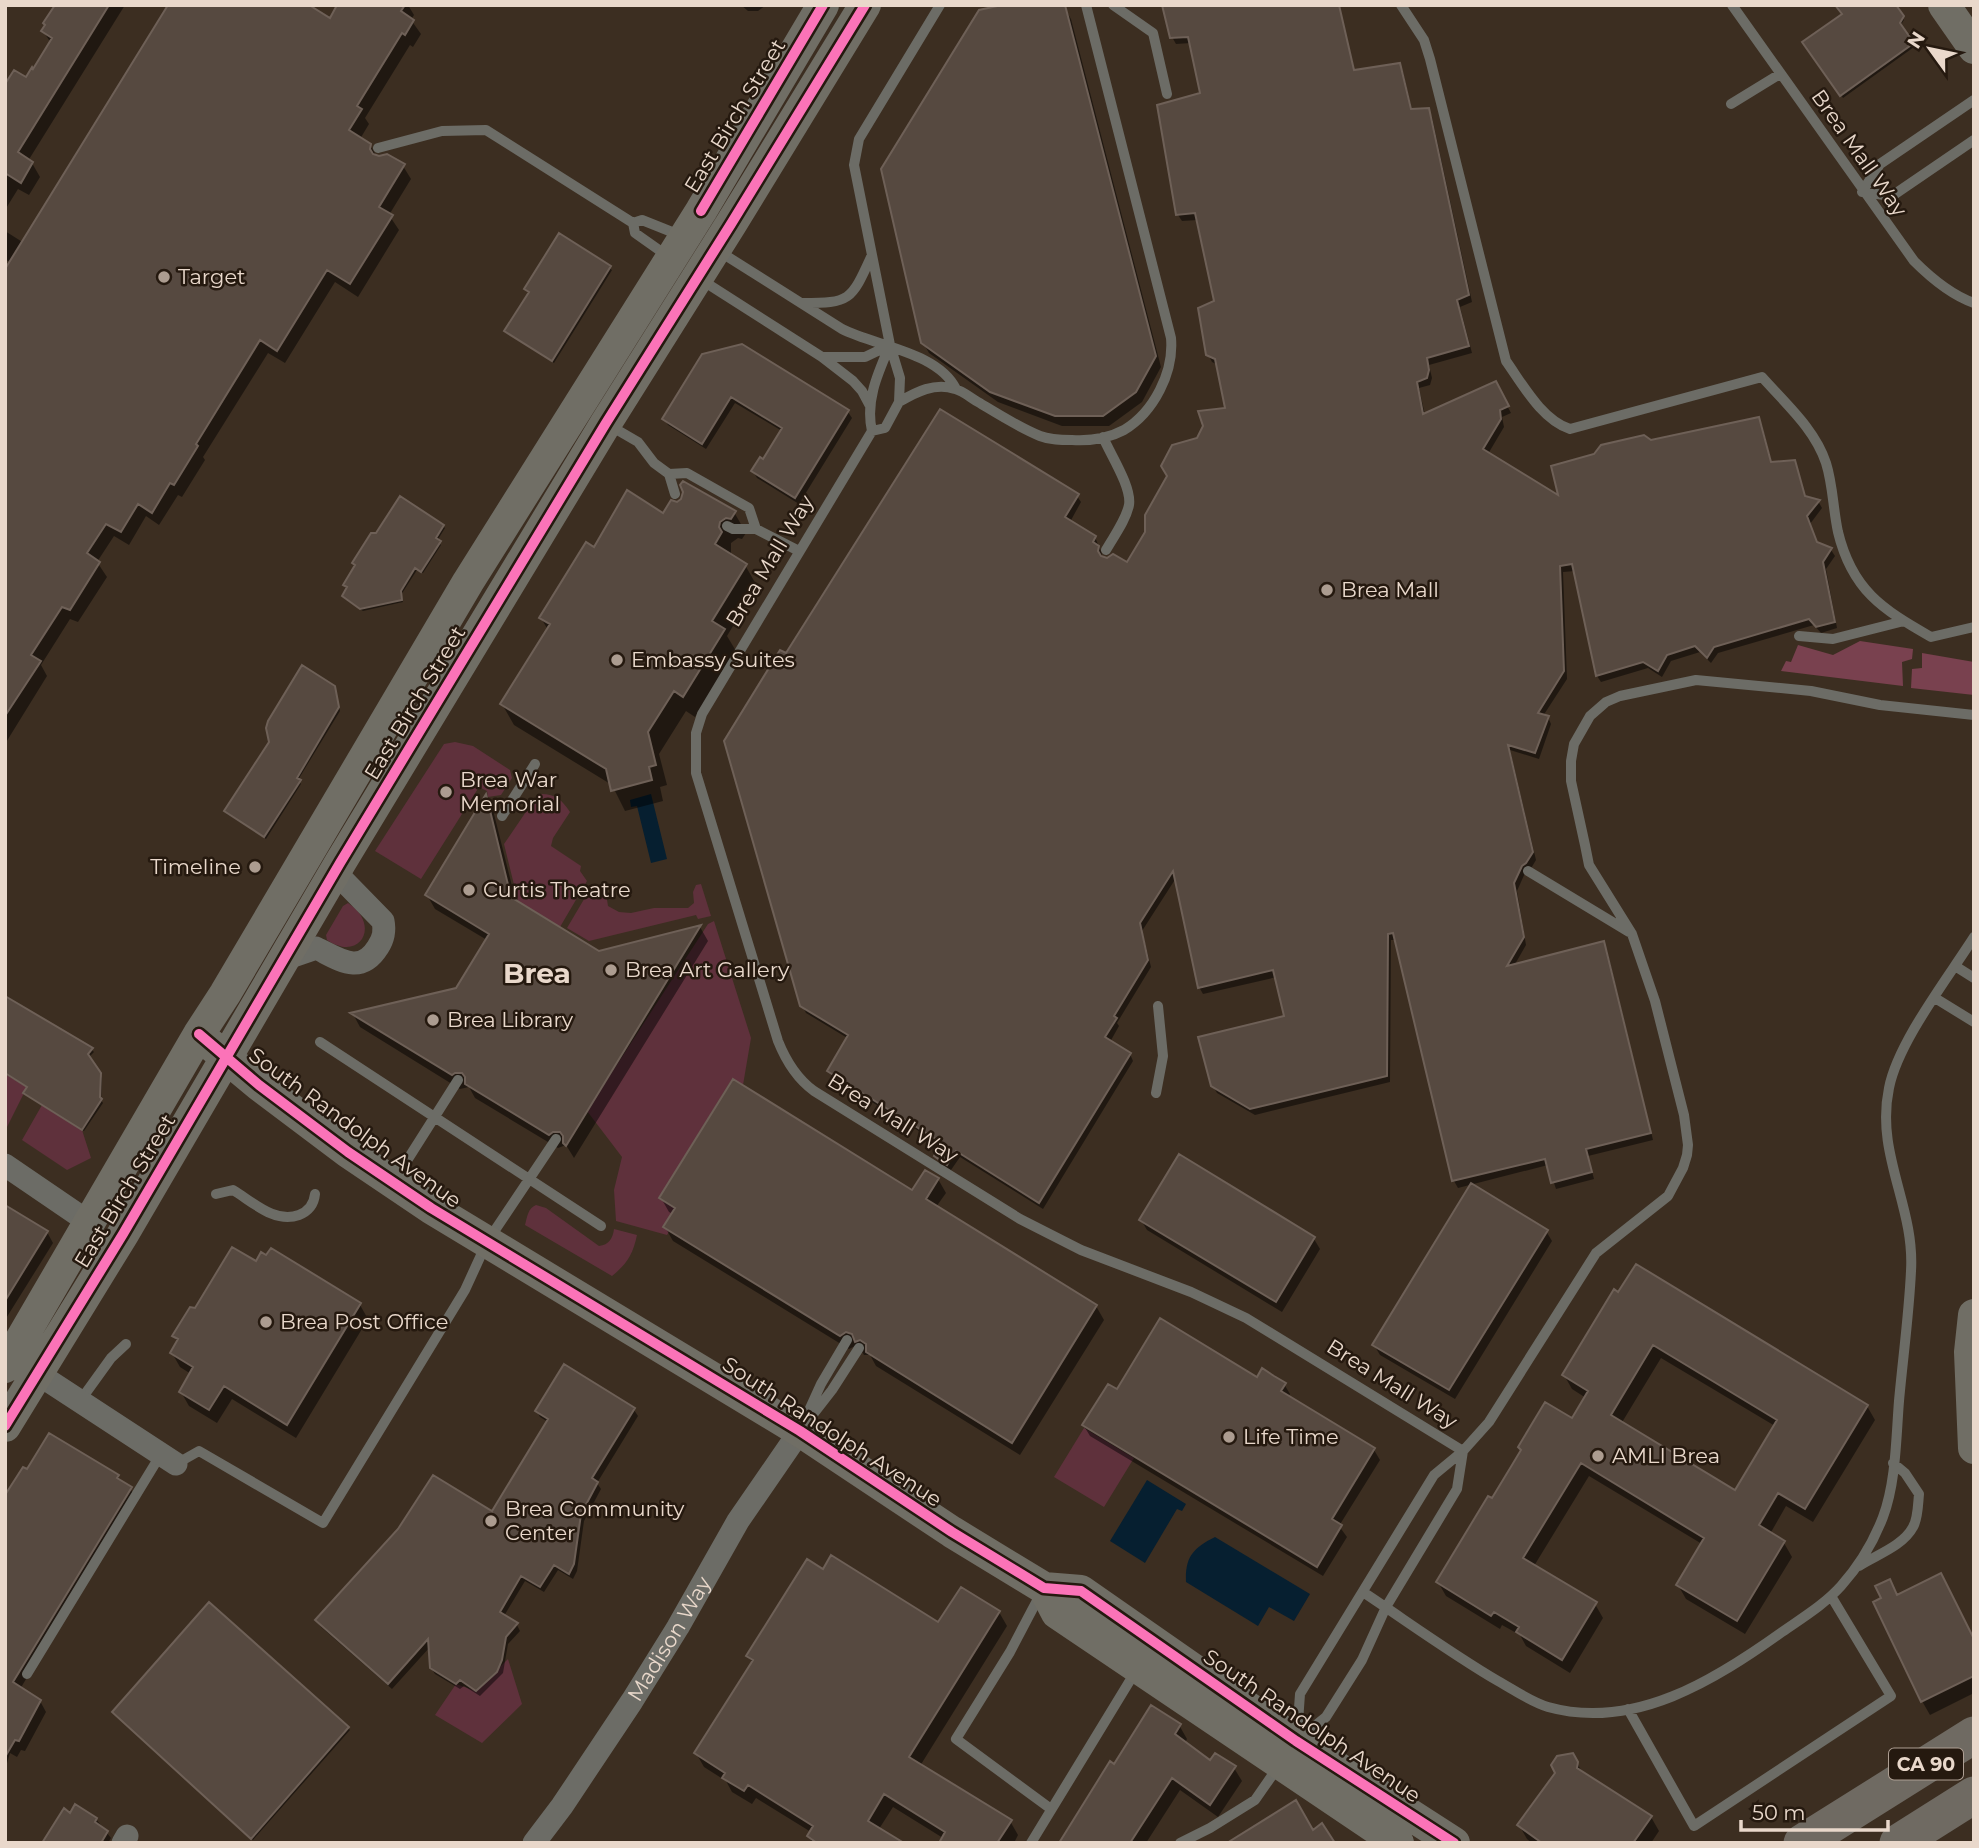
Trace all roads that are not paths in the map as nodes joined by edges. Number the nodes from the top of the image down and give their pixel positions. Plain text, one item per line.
1 (824, 5) edge
2 (865, 5) edge
3 (940, 5) edge
4 (1086, 5) edge
5 (1113, 5) edge
6 (1401, 5) edge
7 (1732, 5) edge
8 (1944, 5) edge
9 (1974, 48) edge
10 (1780, 74) junction
11 (1167, 93) dead end
12 (1974, 100) edge
13 (1731, 104) dead end
14 (1974, 140) edge
15 (378, 148) dead end
16 (1863, 192) junction
17 (633, 223) junction
18 (692, 256) junction
19 (871, 257) junction
20 (802, 303) junction
21 (1974, 303) edge
22 (890, 345) junction
23 (822, 357) junction
24 (956, 389) junction
25 (900, 402) junction
26 (870, 406) junction
27 (606, 423) junction
28 (872, 431) junction
29 (1103, 437) junction
30 (669, 474) junction
31 (674, 494) dead end
32 (727, 526) dead end
33 (756, 529) junction
34 (1106, 550) dead end
35 (799, 551) junction
36 (1904, 621) junction
37 (1974, 627) edge
38 (1799, 636) dead end
39 (1974, 715) edge
40 (535, 764) dead end
41 (502, 816) dead end
42 (340, 863) junction
43 (1528, 871) dead end
44 (1632, 934) junction
45 (1974, 937) edge
46 (284, 959) junction
47 (1955, 967) junction
48 (1974, 978) edge
49 (1935, 998) junction
50 (1158, 1006) dead end
51 (1974, 1022) edge
52 (199, 1034) junction
53 (320, 1042) dead end
54 (225, 1058) junction
55 (458, 1080) dead end
56 (1156, 1093) dead end
57 (435, 1117) junction
58 (556, 1139) dead end
59 (5, 1166) edge
60 (530, 1179) junction
61 (393, 1183) junction
62 (216, 1194) dead end
63 (315, 1194) dead end
64 (90, 1223) junction
65 (601, 1226) dead end
66 (487, 1242) junction
67 (1974, 1315) edge
68 (847, 1340) dead end
69 (126, 1344) dead end
70 (859, 1348) dead end
71 (8, 1362) edge
72 (38, 1373) junction
73 (80, 1401) junction
74 (5, 1426) edge
75 (800, 1431) junction
76 (1974, 1447) edge
77 (1463, 1451) junction
78 (169, 1459) junction
79 (1893, 1463) junction
80 (1857, 1567) junction
81 (1044, 1588) junction
82 (1363, 1592) junction
83 (1831, 1596) junction
84 (1386, 1607) junction
85 (1138, 1667) junction
86 (27, 1674) dead end
87 (1628, 1709) junction
88 (1974, 1735) edge
89 (1289, 1752) junction
90 (1974, 1795) edge
91 (1051, 1809) junction
92 (1390, 1841) edge
93 (534, 1843) edge
94 (1031, 1843) edge
95 (1180, 1843) edge
96 (1454, 1843) edge
97 (1802, 1843) edge
98 (1898, 1843) edge

1 - 18 street, East Birch Street
2 - 18 street, East Birch Street
3 - 19 lane
4 - 29 lane
5 - 11 lane
6 - 36 lane
7 - 10 lane, Brea Mall Way
8 - 9 street
10 - 13 lane
10 - 16 lane, Brea Mall Way
12 - 16 lane
14 - 16 lane
15 - 17 lane
16 - 21 lane, Brea Mall Way
17 - 18 lane
17 - 18 lane
18 - 20 lane
18 - 23 lane
18 - 27 street, East Birch Street
18 - 52 street, East Birch Street
19 - 20 lane
19 - 22 lane
20 - 22 lane
22 - 23 lane
22 - 24 lane
22 - 25 lane
22 - 26 lane
23 - 26 lane
24 - 25 lane
24 - 29 lane
25 - 28 lane, Brea Mall Way
26 - 28 lane
27 - 30 lane
27 - 42 street, East Birch Street
28 - 35 lane, Brea Mall Way
29 - 34 lane
30 - 31 lane
30 - 33 lane
32 - 33 lane
33 - 35 lane
35 - 77 lane, Brea Mall Way
36 - 37 lane
36 - 38 lane
39 - 44 lane
40 - 41 lane
42 - 46 street, East Birch Street
42 - 46 street
43 - 44 lane
44 - 77 lane
45 - 47 lane
46 - 54 street, East Birch Street
47 - 48 lane
47 - 49 lane
49 - 51 lane
49 - 79 lane
50 - 56 lane
52 - 54 street, South Randolph Avenue
52 - 64 street, East Birch Street
53 - 57 lane
54 - 61 street, South Randolph Avenue
54 - 72 street, East Birch Street
55 - 57 lane
57 - 60 lane
57 - 61 lane
58 - 60 lane
59 - 64 street
60 - 65 lane
60 - 66 lane
61 - 66 street, South Randolph Avenue
62 - 63 lane
64 - 71 street, East Birch Street
66 - 75 street, South Randolph Avenue
66 - 78 lane
67 - 76 street
68 - 75 lane
69 - 73 lane
70 - 75 lane
71 - 72 street
72 - 73 street
72 - 74 street, East Birch Street
73 - 78 street
75 - 81 street, South Randolph Avenue
75 - 93 street, Madison Way
77 - 82 lane, Brea Mall Way
77 - 84 lane
78 - 86 lane
79 - 80 lane
79 - 80 lane
80 - 83 lane
81 - 85 street, South Randolph Avenue
81 - 89 street, South Randolph Avenue
81 - 91 lane
82 - 84 lane
82 - 89 lane, Brea Mall Way
83 - 87 lane
83 - 87 lane
84 - 87 lane
84 - 89 lane
85 - 89 street, South Randolph Avenue
85 - 91 lane
88 - 97 main road, CA 90
89 - 92 street, South Randolph Avenue
89 - 95 lane
89 - 96 street, South Randolph Avenue
90 - 98 main road, CA 90
91 - 94 lane

